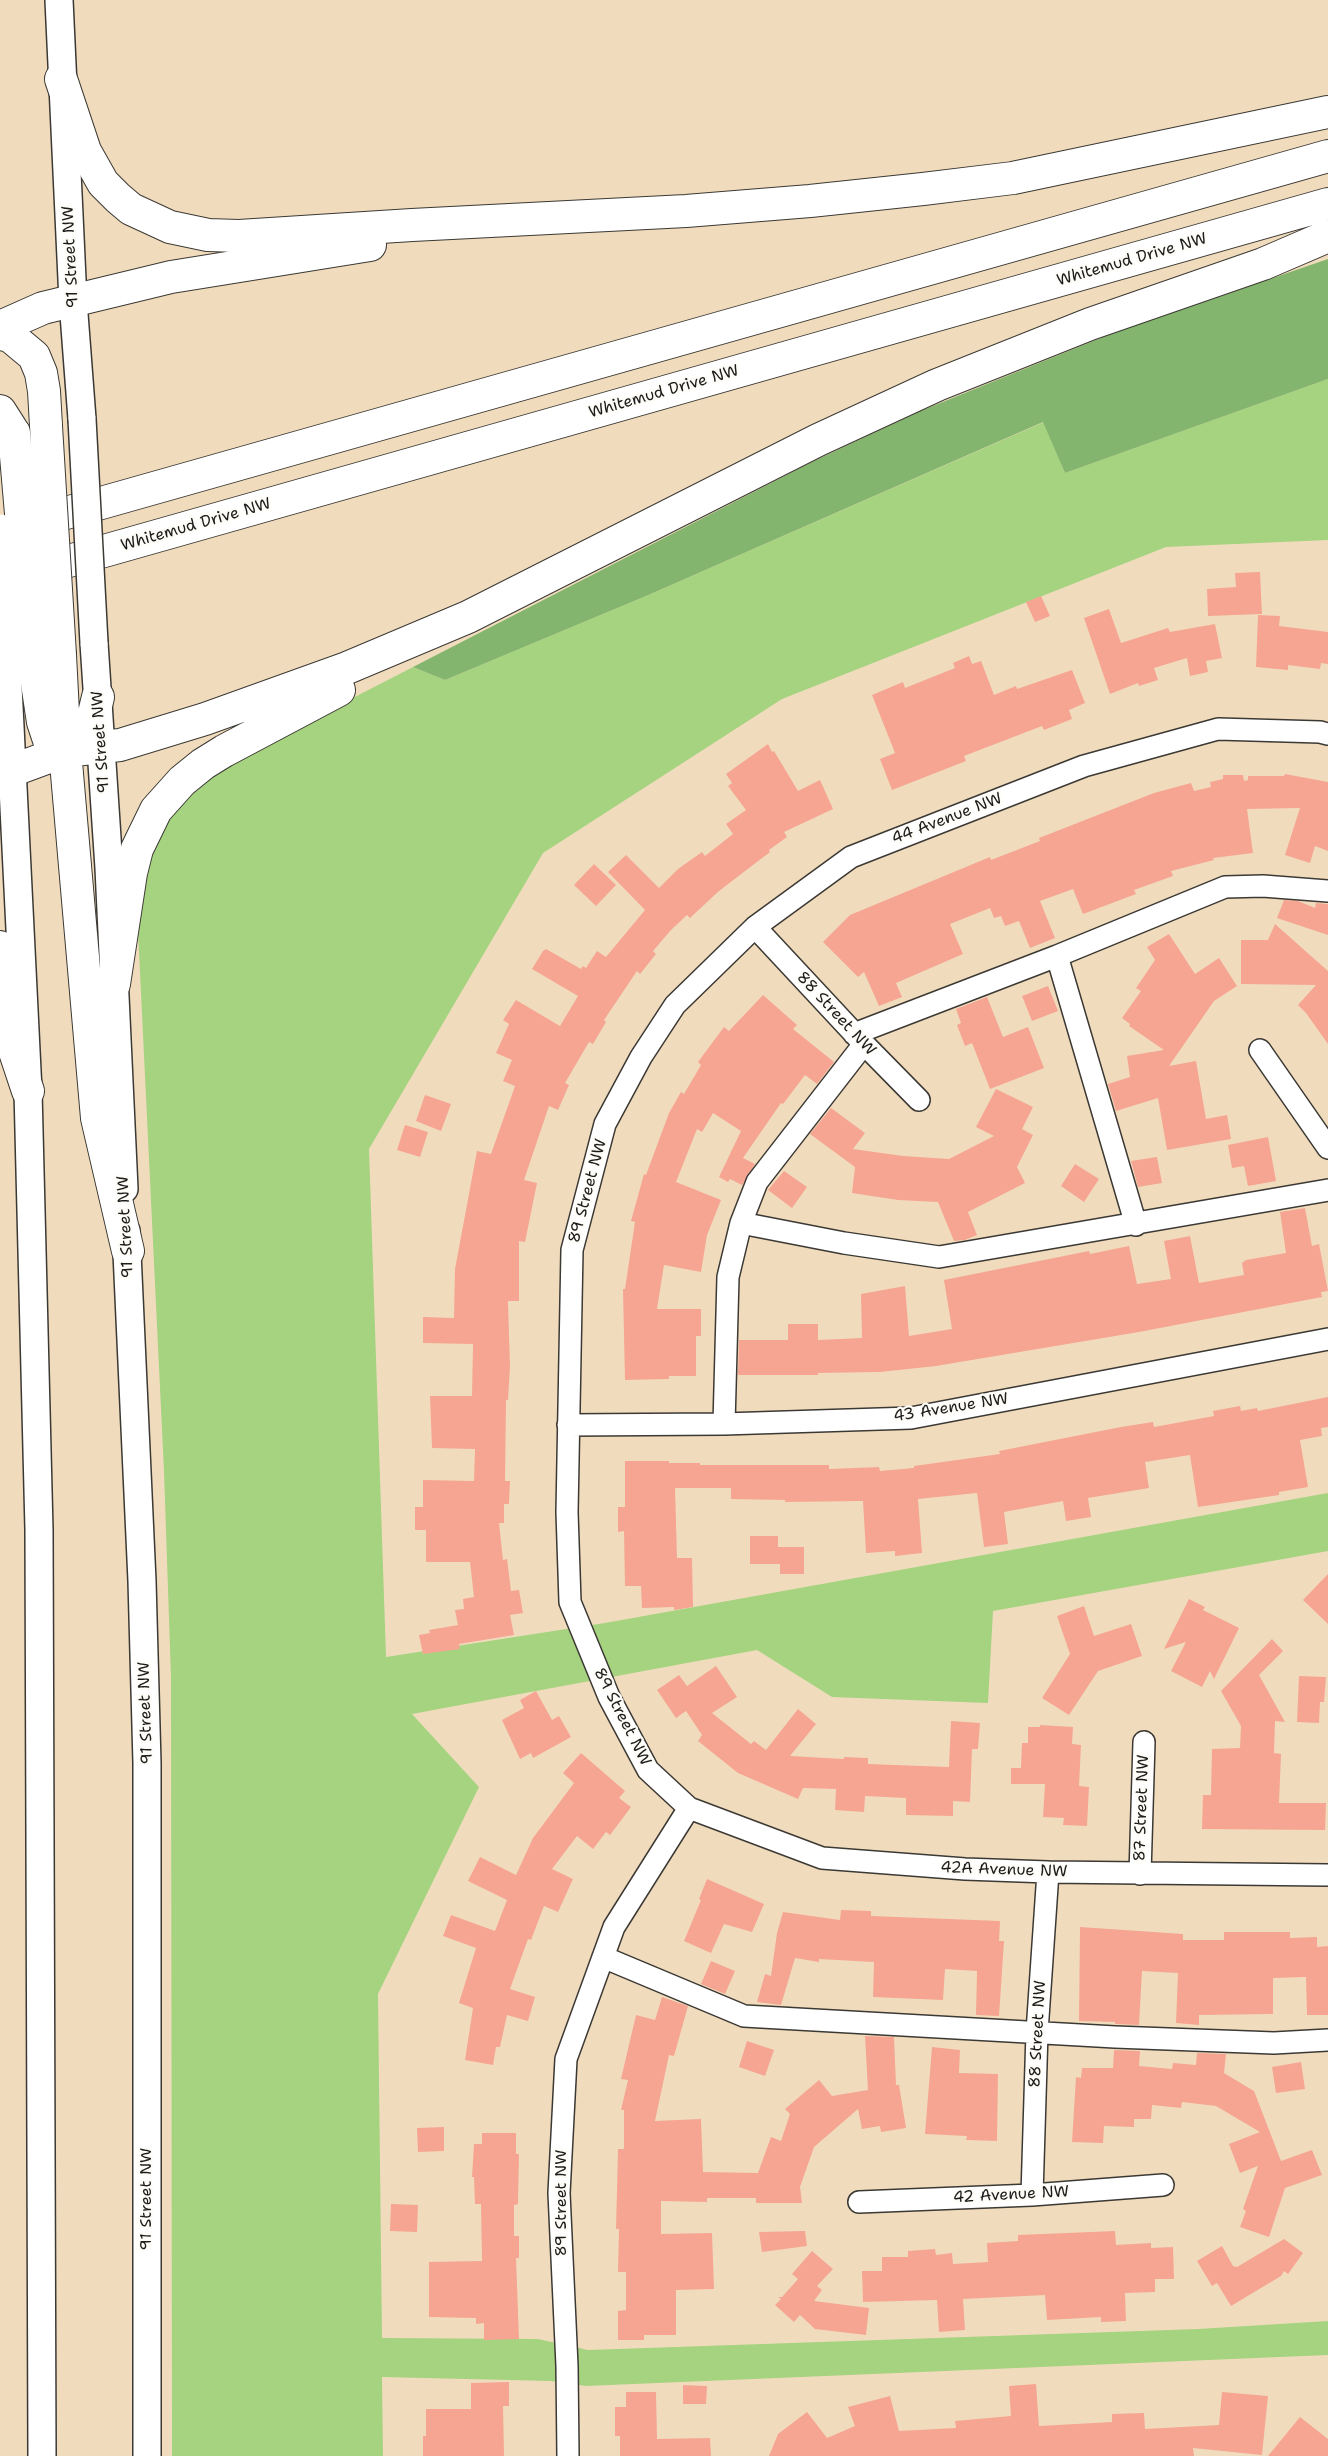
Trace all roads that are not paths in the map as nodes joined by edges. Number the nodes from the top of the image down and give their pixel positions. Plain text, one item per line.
1 (59, 0) edge
2 (61, 79) junction
3 (1328, 112) edge
4 (1328, 156) edge
5 (1328, 204) edge
6 (686, 211) junction
7 (1328, 236) edge
8 (73, 301) junction
9 (0, 327) edge
10 (0, 334) edge
11 (7, 422) edge
12 (0, 530) edge
13 (0, 580) edge
14 (468, 617) junction
15 (34, 661) junction
16 (98, 697) junction
17 (1328, 734) edge
18 (102, 747) junction
19 (65, 752) junction
20 (7, 773) edge
21 (1328, 891) edge
22 (755, 927) junction
23 (0, 947) edge
24 (1057, 956) junction
25 (114, 984) junction
26 (859, 1039) junction
27 (1260, 1050) dead end
28 (641, 1057) joint
29 (28, 1091) junction
30 (919, 1100) dead end
31 (1328, 1148) edge
32 (1328, 1190) edge
33 (741, 1223) junction
34 (1136, 1225) junction
35 (128, 1251) junction
36 (1328, 1339) edge
37 (724, 1424) junction
38 (568, 1425) junction
39 (1144, 1742) dead end
40 (689, 1809) junction
41 (1048, 1872) junction
42 (1140, 1874) junction
43 (1328, 1875) edge
44 (603, 1957) junction
45 (1037, 2032) junction
46 (1328, 2040) edge
47 (1162, 2185) dead end
48 (1032, 2195) junction
49 (859, 2202) dead end
50 (42, 2456) edge
51 (147, 2456) edge
52 (568, 2456) edge

1 - 2 main road, 91 Street NW
2 - 6 highway
2 - 8 main road, 91 Street NW
3 - 6 highway
4 - 12 highway
5 - 13 highway, Whitemud Drive NW
6 - 8 highway
7 - 14 highway
8 - 9 highway
8 - 16 main road, 91 Street NW, bridge
10 - 15 highway, bridge
11 - 15 highway, bridge
12 - 15 main road, bridge
14 - 18 highway
14 - 25 highway
15 - 19 highway
15 - 20 main road
16 - 18 main road, 91 Street NW
16 - 19 highway
17 - 22 street, 44 Avenue NW
18 - 19 highway
18 - 25 main road, 91 Street NW
19 - 20 highway
19 - 35 highway
20 - 29 main road
21 - 24 street
22 - 26 street, 88 Street NW
22 - 28 street, 44 Avenue NW
23 - 29 highway
24 - 26 street
24 - 34 street
25 - 35 main road, 91 Street NW
26 - 30 street, 88 Street NW
26 - 33 street
27 - 31 street
28 - 38 street, 89 Street NW
29 - 50 main road
32 - 34 street
33 - 34 street
33 - 37 street
35 - 51 main road, 91 Street NW
36 - 37 street, 43 Avenue NW
37 - 38 street, 43 Avenue NW
38 - 40 street, 89 Street NW
39 - 42 street, 87 Street NW
40 - 41 street, 42A Avenue NW
40 - 44 street, 89 Street NW
41 - 42 street, 42A Avenue NW
41 - 45 street, 88 Street NW
42 - 43 street, 42A Avenue NW
44 - 45 street
44 - 52 street, 89 Street NW
45 - 46 street
45 - 48 street, 88 Street NW
47 - 48 street, 42 Avenue NW
48 - 49 street, 42 Avenue NW

